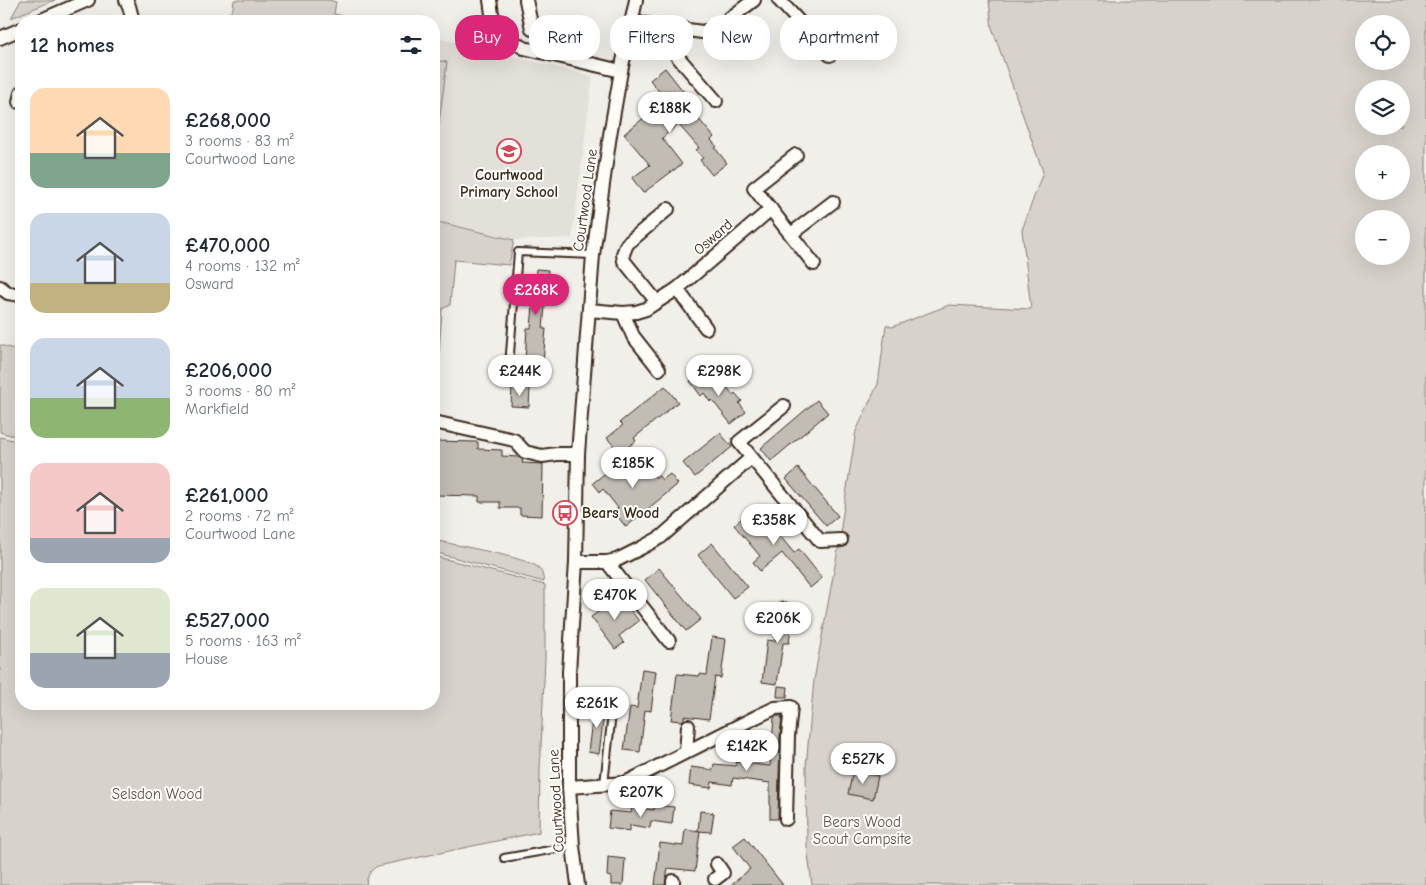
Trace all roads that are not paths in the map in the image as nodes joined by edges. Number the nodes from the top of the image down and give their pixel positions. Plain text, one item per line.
1 (88, 0) edge
2 (126, 0) edge
3 (490, 0) edge
4 (526, 0) edge
5 (636, 0) edge
6 (780, 0) edge
7 (746, 2) edge
8 (53, 15) edge
9 (131, 15) edge
10 (529, 15) edge
11 (633, 15) edge
12 (794, 15) edge
13 (693, 31) edge
14 (15, 32) edge
15 (0, 38) edge
16 (623, 60) edge
17 (680, 60) edge
18 (621, 71) junction
19 (716, 101) dead end
20 (796, 155) dead end
21 (833, 202) dead end
22 (668, 209) dead end
23 (771, 209) junction
24 (792, 234) junction
25 (593, 255) junction
26 (814, 264) dead end
27 (0, 287) edge
28 (677, 290) junction
29 (15, 294) edge
30 (657, 302) junction
31 (589, 310) junction
32 (623, 313) junction
33 (706, 328) dead end
34 (530, 368) dead end
35 (659, 369) dead end
36 (784, 406) dead end
37 (440, 423) edge
38 (578, 454) junction
39 (751, 458) junction
40 (840, 540) dead end
41 (576, 562) junction
42 (607, 562) junction
43 (669, 641) dead end
44 (612, 713) dead end
45 (688, 726) dead end
46 (686, 752) junction
47 (604, 784) junction
48 (569, 787) junction
49 (786, 819) dead end
50 (573, 846) junction
51 (504, 858) dead end
52 (717, 864) dead end
53 (714, 883) edge
54 (578, 885) edge

1 - 8 street
2 - 9 street
3 - 18 street
4 - 10 street
5 - 11 street, Courtwood Lane
6 - 12 street
7 - 13 street
14 - 15 street
16 - 18 street, Courtwood Lane
17 - 19 street
18 - 25 street, Courtwood Lane
20 - 23 street
21 - 24 street
22 - 30 street
23 - 24 street
23 - 28 street, Osward
24 - 26 street
25 - 31 street, Courtwood Lane
25 - 34 lane
27 - 29 street
28 - 30 street, Osward
28 - 33 street
30 - 32 street, Osward
31 - 32 street, Osward
31 - 38 street, Courtwood Lane
32 - 35 street
36 - 39 street
37 - 38 street
38 - 41 street, Courtwood Lane
39 - 40 street
39 - 42 street
41 - 42 street
41 - 48 street, Courtwood Lane
42 - 43 street
44 - 47 lane
45 - 46 street
46 - 47 street
46 - 49 street
47 - 48 street
48 - 50 street, Courtwood Lane
50 - 51 lane
50 - 54 street, Courtwood Lane
52 - 53 street

